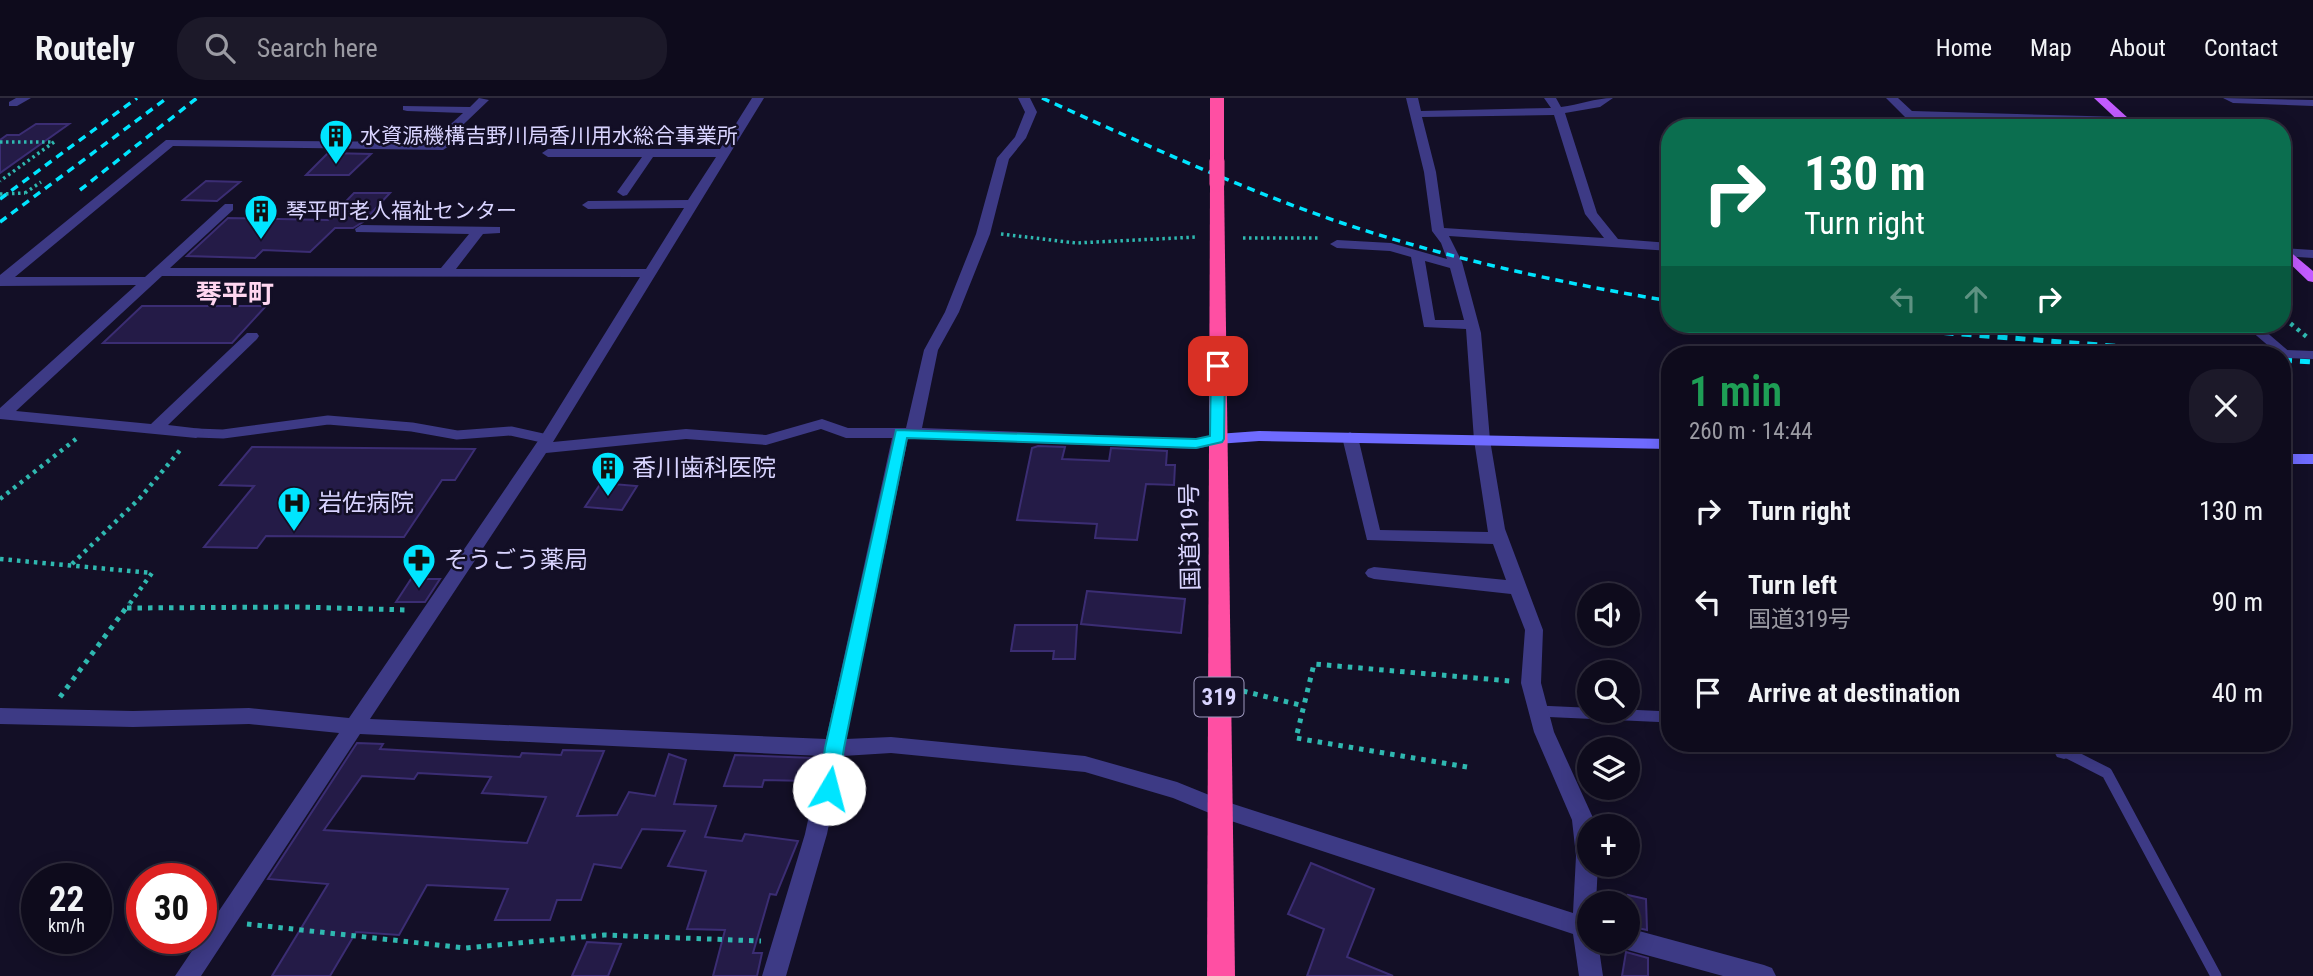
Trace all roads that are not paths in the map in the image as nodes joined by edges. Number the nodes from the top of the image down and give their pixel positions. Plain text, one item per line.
1 (25, 98) edge
2 (758, 98) edge
3 (1024, 98) edge
4 (1217, 98) edge
5 (1550, 98) edge
6 (1607, 98) edge
7 (1892, 98) edge
8 (2100, 98) edge
9 (2229, 98) edge
10 (483, 100) edge
11 (2313, 103) edge
12 (13, 104) dead end
13 (1415, 106) edge
14 (407, 108) dead end
15 (472, 110) junction
16 (1559, 112) junction
17 (1910, 114) junction
18 (1915, 119) edge
19 (2019, 119) edge
20 (2123, 119) edge
21 (548, 153) dead end
22 (650, 153) junction
23 (725, 153) junction
24 (623, 192) dead end
25 (694, 204) junction
26 (588, 205) dead end
27 (229, 207) dead end
28 (361, 229) dead end
29 (478, 230) junction
30 (495, 230) dead end
31 (1438, 231) junction
32 (1337, 244) dead end
33 (1616, 244) junction
34 (1661, 246) edge
35 (2291, 252) edge
36 (1418, 254) junction
37 (2313, 254) edge
38 (2291, 258) edge
39 (1455, 265) junction
40 (445, 273) junction
41 (652, 273) junction
42 (155, 277) junction
43 (2313, 278) edge
44 (1, 281) edge
45 (1472, 325) junction
46 (2260, 333) edge
47 (252, 336) dead end
48 (2276, 346) edge
49 (2291, 354) edge
50 (2313, 355) edge
51 (2, 414) edge
52 (156, 428) junction
53 (196, 433) joint
54 (907, 433) junction
55 (1350, 438) junction
56 (1217, 439) junction
57 (1482, 440) junction
58 (544, 443) junction
59 (1661, 444) edge
60 (2291, 459) edge
61 (2313, 460) edge
62 (1499, 538) junction
63 (1374, 573) dead end
64 (1518, 589) junction
65 (1538, 711) junction
66 (0, 716) edge
67 (1661, 717) edge
68 (353, 726) junction
69 (834, 748) junction
70 (2069, 752) edge
71 (1219, 808) junction
72 (1587, 891) edge
73 (1577, 925) edge
74 (1640, 942) edge
75 (1589, 954) edge
76 (187, 976) edge
77 (774, 976) edge
78 (1221, 976) edge
79 (1591, 976) edge
80 (1764, 976) edge
81 (2216, 976) edge

1 - 12 street
2 - 23 street
3 - 54 street
4 - 56 highway, 国道319号 / 319, bridge
5 - 16 street
6 - 16 street
7 - 17 street
8 - 20 main road
9 - 11 street
10 - 15 street
13 - 16 street
13 - 31 street
14 - 15 street
15 - 44 street
16 - 33 street
17 - 18 street
17 - 19 street
21 - 22 street
22 - 23 street
22 - 24 street
23 - 25 street
25 - 26 street
25 - 41 street
27 - 42 street
28 - 29 street
29 - 30 street
29 - 40 street
31 - 33 street
31 - 39 street
32 - 36 street
33 - 34 street
35 - 37 street
36 - 39 street
36 - 45 street
38 - 43 main road
39 - 45 street
40 - 41 street
40 - 42 street
41 - 58 street
42 - 44 street
42 - 51 street
45 - 57 street
46 - 48 lane
47 - 52 street
49 - 50 street
51 - 52 street
52 - 53 street
53 - 58 lane
54 - 56 street
54 - 58 street
54 - 69 street
55 - 56 street
55 - 57 street
55 - 62 street
56 - 71 highway, 国道319号 / 319
57 - 59 street
57 - 62 street
58 - 68 street
60 - 61 street
62 - 64 street
63 - 64 street
64 - 65 street
65 - 67 lane
65 - 72 street
66 - 68 street
68 - 69 street
68 - 76 street
69 - 71 street
69 - 77 street
70 - 81 lane
71 - 73 street
71 - 78 highway, 国道319号 / 319
74 - 80 street
75 - 79 street

